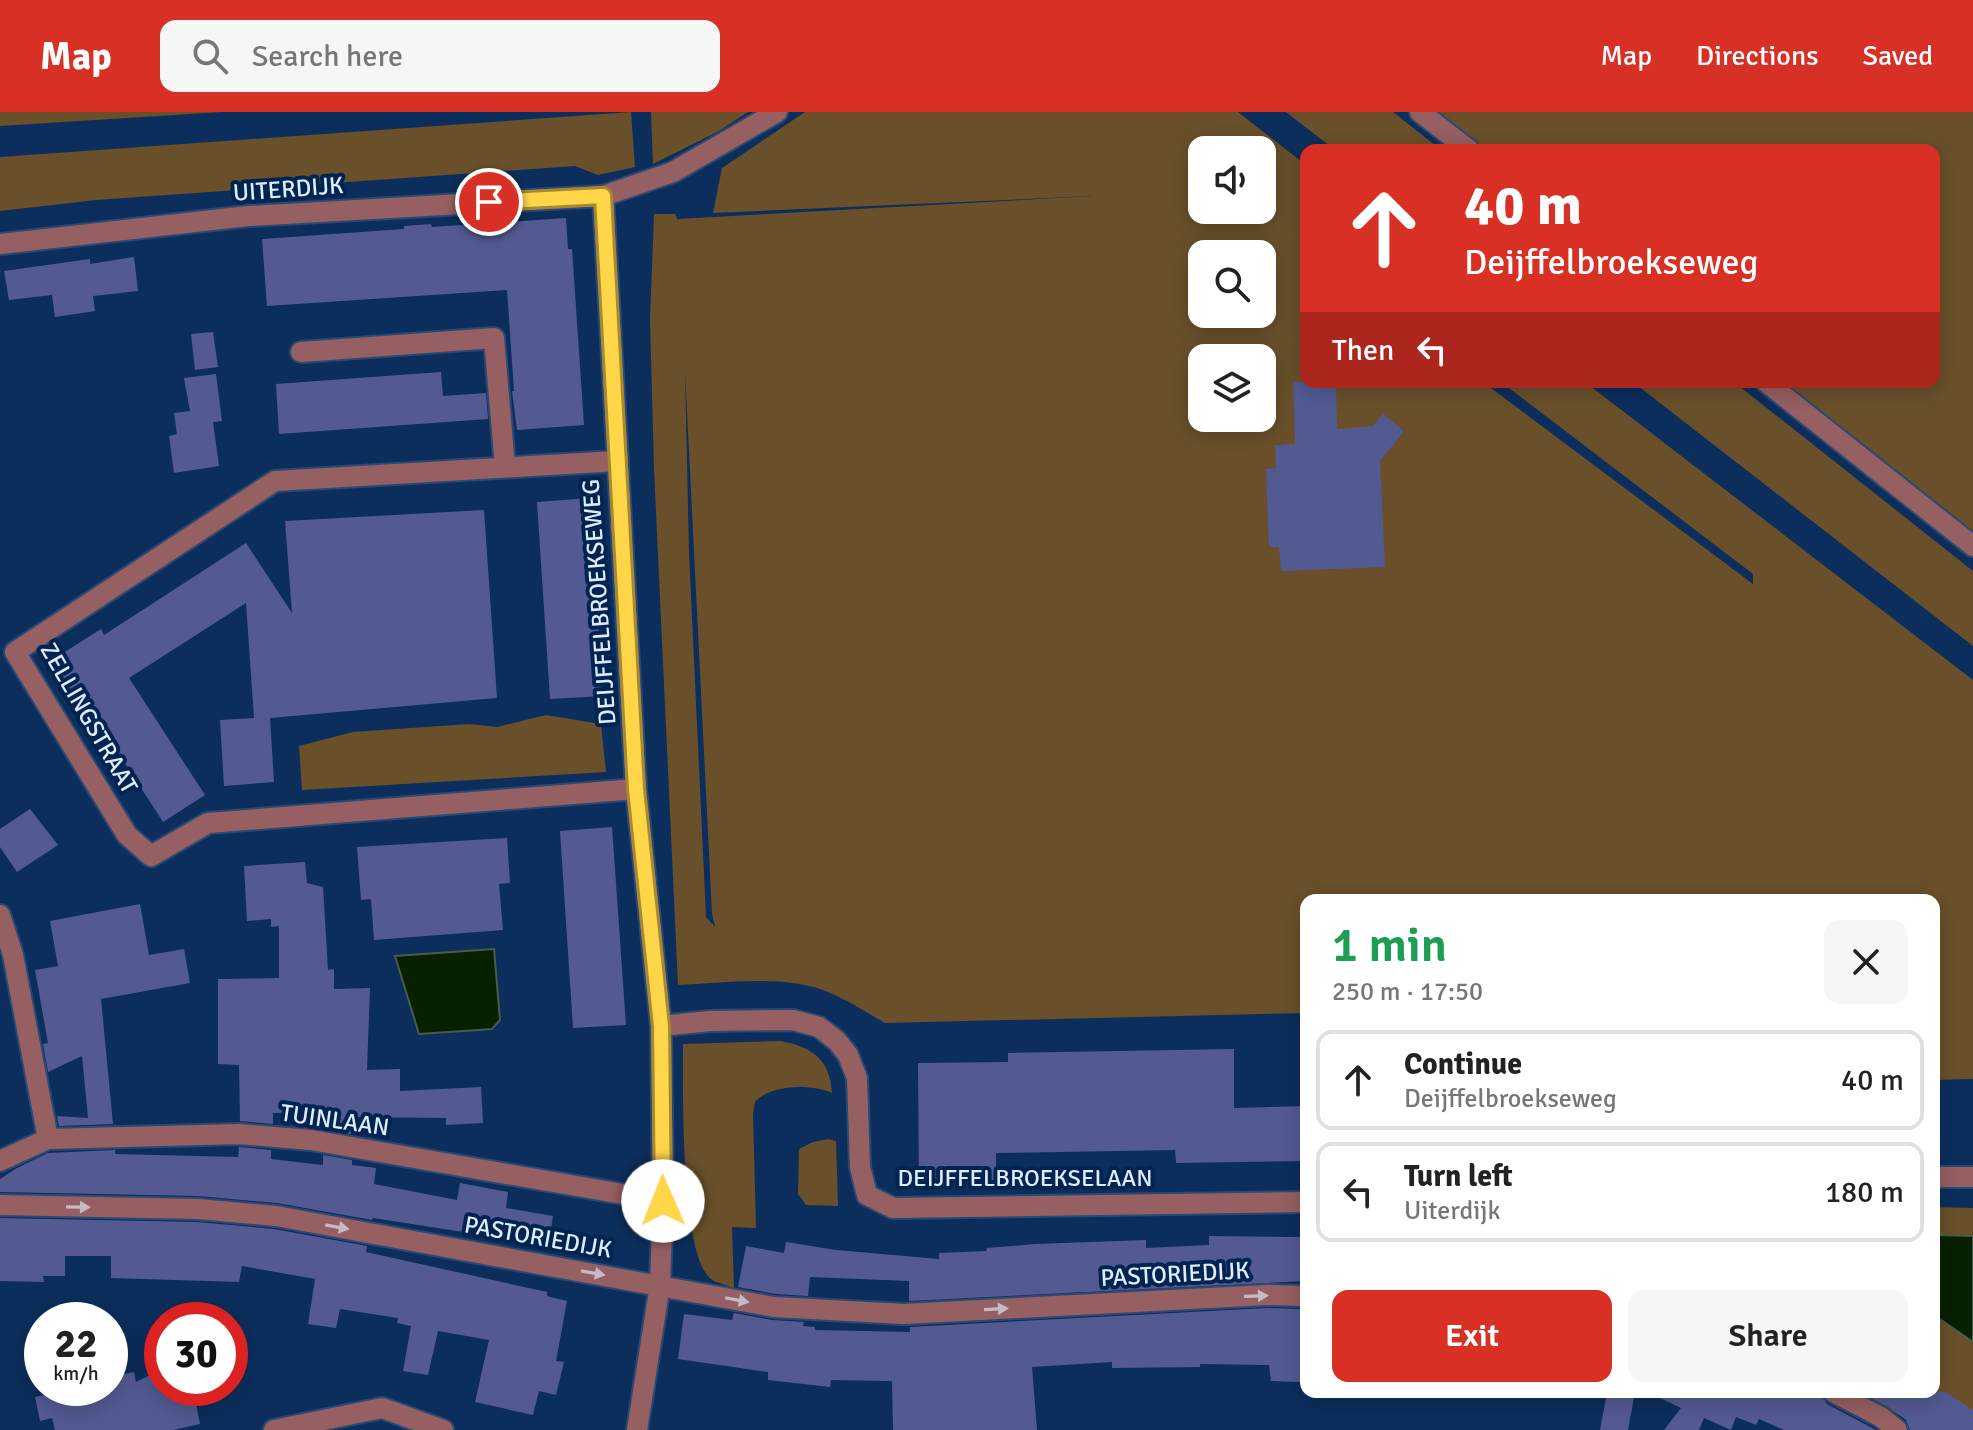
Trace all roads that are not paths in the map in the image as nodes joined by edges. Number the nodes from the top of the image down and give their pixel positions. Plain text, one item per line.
1 (777, 112) edge
2 (1420, 112) edge
3 (1461, 144) edge
4 (603, 196) junction
5 (0, 244) edge
6 (301, 352) dead end
7 (1774, 388) edge
8 (617, 461) junction
9 (505, 467) junction
10 (1973, 546) edge
11 (636, 789) junction
12 (0, 915) edge
13 (661, 1026) junction
14 (48, 1139) junction
15 (0, 1161) edge
16 (1940, 1177) edge
17 (1973, 1177) edge
18 (663, 1201) junction
19 (1300, 1202) edge
20 (0, 1205) edge
21 (660, 1285) junction
22 (1300, 1296) edge
23 (1845, 1398) edge
24 (274, 1430) edge
25 (443, 1430) edge
26 (637, 1430) edge
27 (1897, 1430) edge

1 - 4 street
2 - 3 street
4 - 5 street, UITERDIJK
4 - 8 street, DEIJFFELBROEKSEWEG
6 - 9 street
7 - 10 street
8 - 9 street, ZELLINGSTRAAT
8 - 11 street, DEIJFFELBROEKSEWEG
9 - 11 street, ZELLINGSTRAAT
11 - 13 street, DEIJFFELBROEKSEWEG
12 - 14 street
13 - 18 street
13 - 19 street, DEIJFFELBROEKSELAAN
14 - 15 street, TUINLAAN
14 - 18 street, TUINLAAN
16 - 17 street
18 - 21 street
20 -> 21 street, PASTORIEDIJK
21 -> 22 street, PASTORIEDIJK
21 - 26 street
23 - 27 street
24 - 25 street

